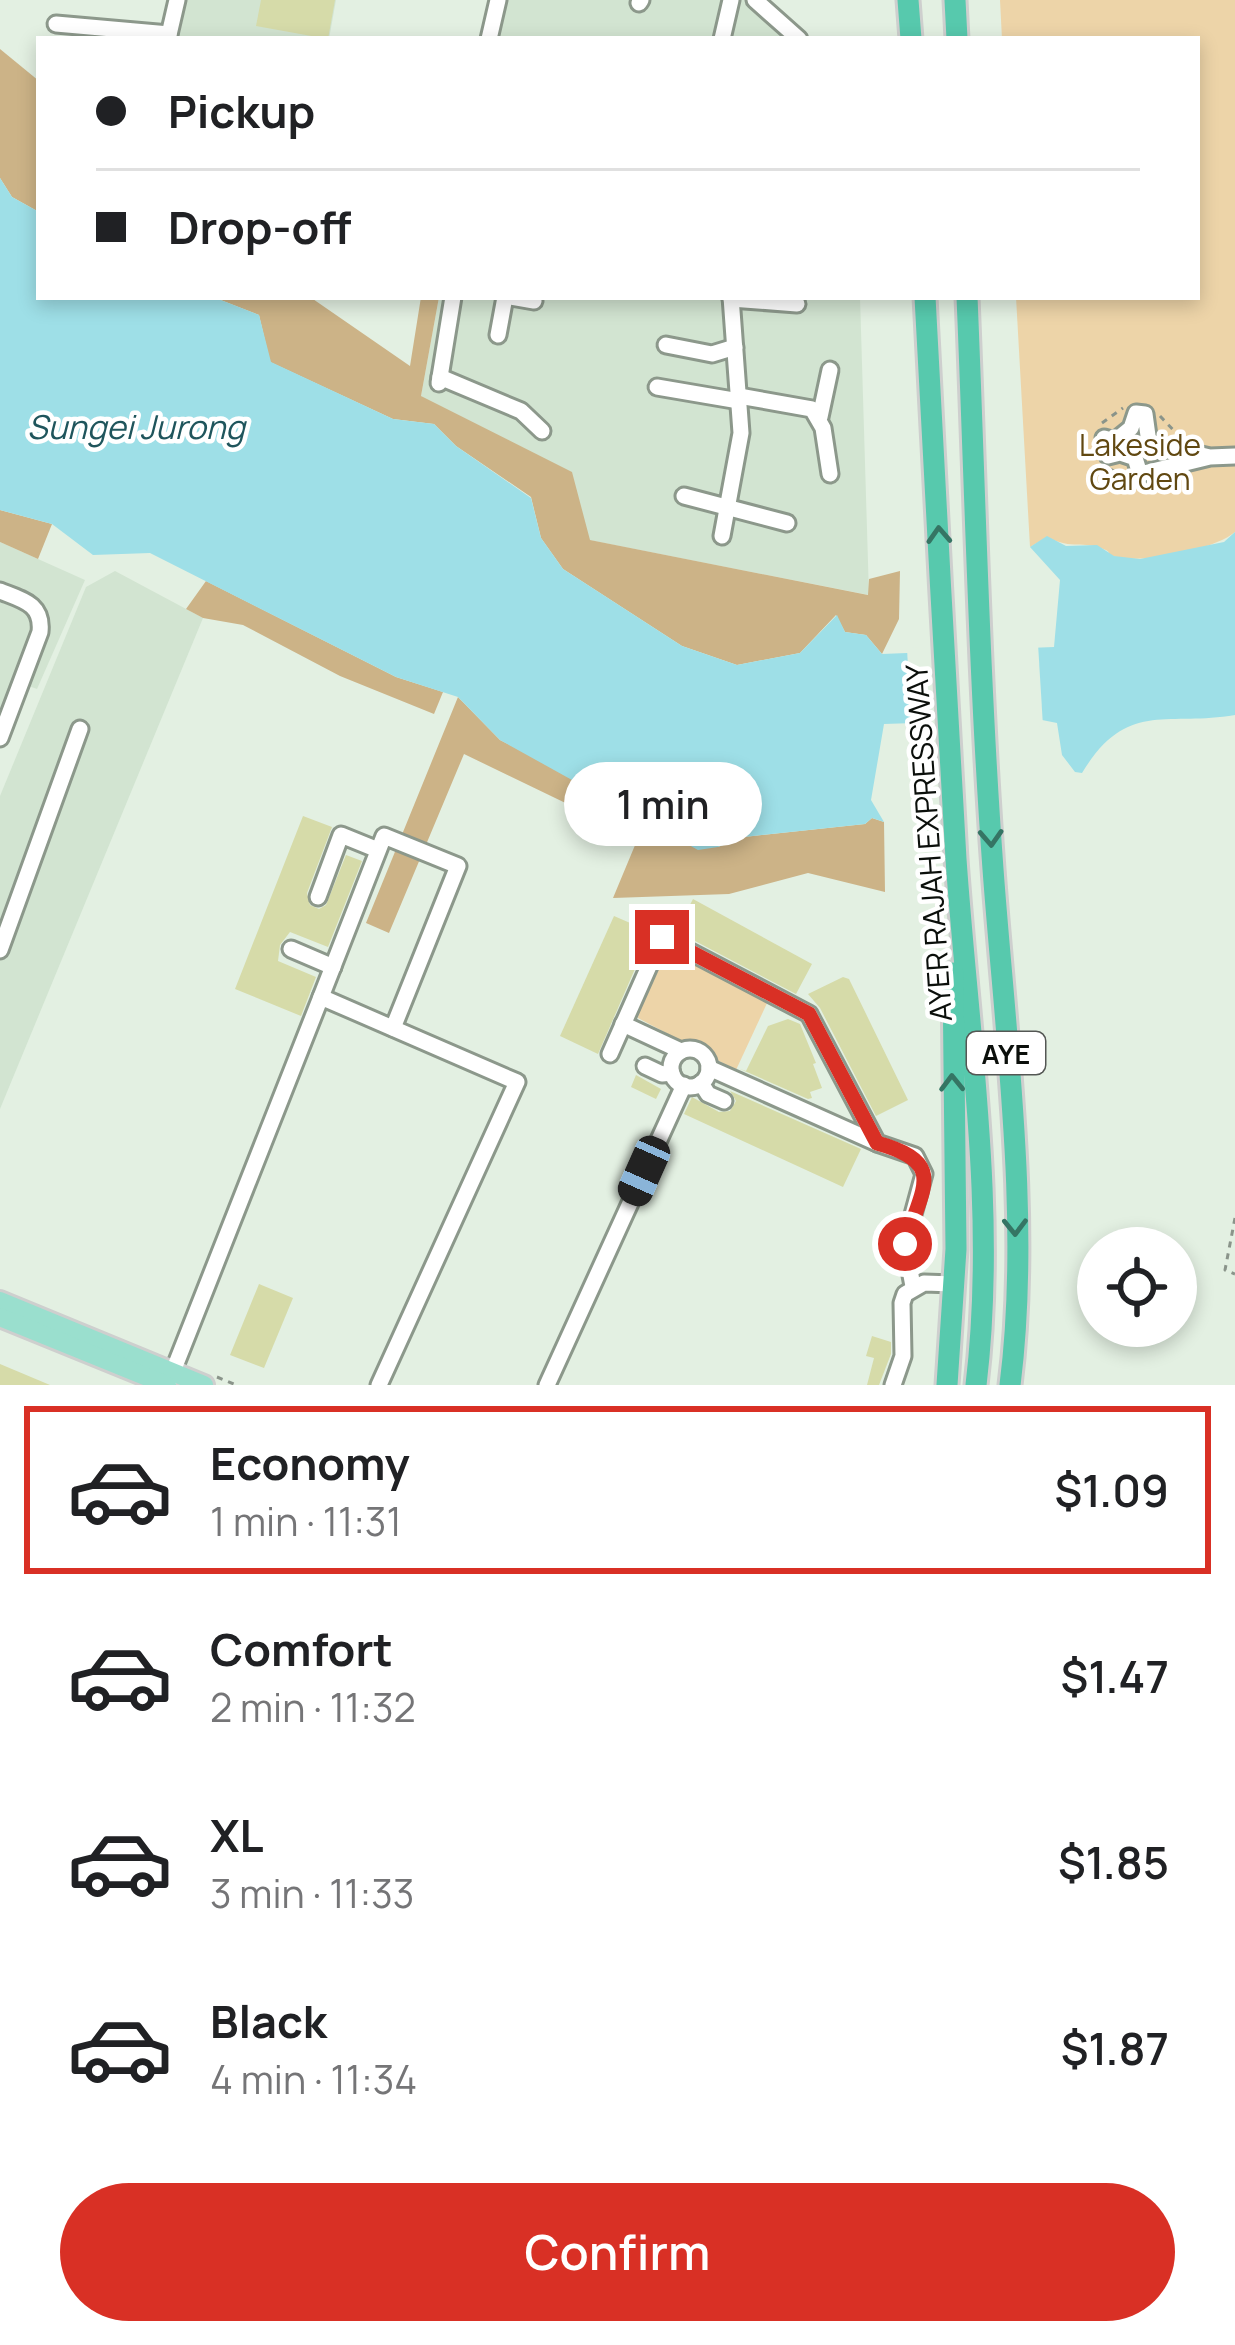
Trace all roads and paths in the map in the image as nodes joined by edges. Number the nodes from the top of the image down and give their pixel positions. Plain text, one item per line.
1 (177, 0) edge
2 (498, 0) edge
3 (731, 0) edge
4 (754, 0) edge
5 (908, 0) edge
6 (955, 0) edge
7 (56, 24) dead end
8 (169, 36) edge
9 (490, 36) edge
10 (723, 36) edge
11 (796, 36) edge
12 (910, 36) edge
13 (957, 36) edge
14 (452, 300) edge
15 (507, 300) edge
16 (524, 300) edge
17 (731, 300) edge
18 (753, 300) edge
19 (925, 300) edge
20 (967, 300) edge
21 (534, 302) dead end
22 (797, 304) dead end
23 (498, 335) dead end
24 (666, 345) dead end
25 (735, 347) junction
26 (830, 370) dead end
27 (657, 387) dead end
28 (739, 398) junction
29 (820, 417) junction
30 (542, 430) dead end
31 (1210, 457) junction
32 (1235, 457) edge
33 (830, 474) dead end
34 (684, 496) dead end
35 (727, 508) junction
36 (787, 523) dead end
37 (722, 536) dead end
38 (0, 590) edge
39 (80, 729) dead end
40 (0, 738) edge
41 (379, 850) junction
42 (956, 859) junction
43 (318, 897) dead end
44 (291, 949) dead end
45 (0, 950) edge
46 (332, 967) junction
47 (321, 998) junction
48 (623, 1024) junction
49 (393, 1028) junction
50 (681, 1051) junction
51 (610, 1054) dead end
52 (645, 1066) dead end
53 (705, 1076) junction
54 (678, 1079) junction
55 (724, 1101) dead end
56 (877, 1143) junction
57 (1235, 1218) edge
58 (1235, 1274) edge
59 (953, 1284) junction
60 (913, 1286) junction
61 (0, 1301) edge
62 (0, 1317) edge
63 (181, 1380) edge
64 (379, 1385) edge
65 (547, 1385) edge
66 (893, 1385) edge
67 (947, 1385) edge
68 (976, 1385) edge
69 (1010, 1385) edge

1 - 8 street
2 - 9 street
3 - 10 street
4 - 11 street
5 - 12 highway
6 - 13 highway
7 - 8 street
14 - 30 street
15 - 23 street
16 - 21 street
17 - 25 street
18 - 22 street
42 -> 19 highway, AYER RAJAH EXPRESSWAY / AYE
20 -> 69 highway, AYER RAJAH EXPRESSWAY / AYE
24 - 25 street
25 - 28 street
26 - 29 street
27 - 28 street
28 - 29 street
28 - 35 street
29 - 33 street
31 - 31 street
31 - 32 street
34 - 35 street
35 - 36 street
35 - 37 street
38 - 40 street
39 - 45 street
41 - 43 street
41 - 46 street
41 - 49 street
59 -> 42 highway
42 - 68 highway, AYER RAJAH EXPRESSWAY / AYE
44 - 46 street
46 - 47 street
47 - 49 street
47 - 63 street
48 - 50 street
48 - 51 street
48 - 56 street
49 - 64 street
50 - 53 street
50 - 54 street
52 - 54 street
53 - 54 street
53 - 55 street
53 - 56 street
54 - 65 street
56 - 60 street
57 - 58 path
59 - 60 street
59 - 67 highway
60 - 66 street
61 - 63 main road
62 - 63 main road

